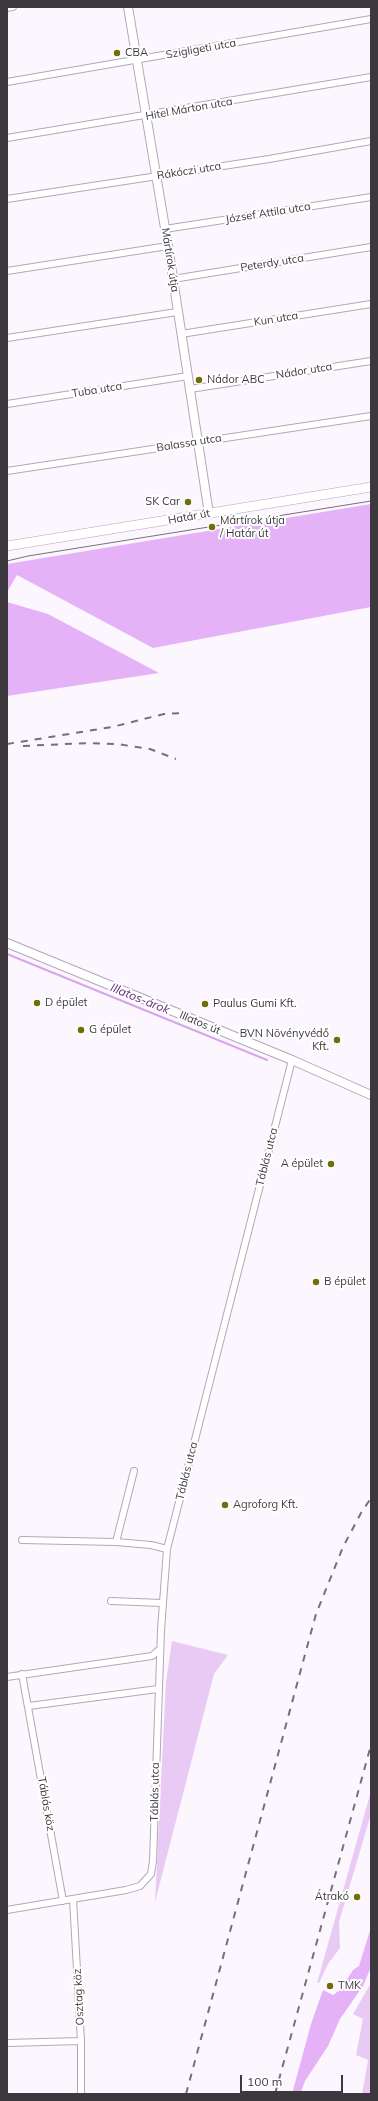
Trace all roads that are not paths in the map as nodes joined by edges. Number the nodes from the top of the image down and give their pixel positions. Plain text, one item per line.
1 (13, 7) edge
2 (128, 7) edge
3 (7, 8) edge
4 (371, 19) edge
5 (137, 60) junction
6 (371, 77) edge
7 (7, 82) edge
8 (146, 116) junction
9 (7, 138) edge
10 (371, 141) edge
11 (157, 176) junction
12 (371, 197) edge
13 (7, 199) edge
14 (165, 229) junction
15 (168, 246) junction
16 (371, 247) edge
17 (7, 271) edge
18 (173, 279) junction
19 (371, 304) edge
20 (177, 312) junction
21 (181, 334) junction
22 (7, 338) edge
23 (371, 361) edge
24 (188, 376) junction
25 (190, 389) junction
26 (7, 404) edge
27 (371, 416) edge
28 (198, 441) junction
29 (7, 471) edge
30 (371, 487) edge
31 (209, 514) junction
32 (7, 546) edge
33 (7, 943) edge
34 (292, 1060) junction
35 (371, 1095) edge
36 (134, 1471) dead end
37 (22, 1540) dead end
38 (116, 1542) junction
39 (168, 1550) junction
40 (111, 1601) dead end
41 (162, 1603) junction
42 (160, 1649) junction
43 (22, 1674) junction
44 (7, 1677) edge
45 (158, 1689) junction
46 (29, 1706) junction
47 (73, 1899) junction
48 (63, 1900) junction
49 (7, 1910) edge
50 (82, 2041) junction
51 (7, 2043) edge
52 (81, 2094) edge

1 - 3 street
2 - 5 street, Mártírok útja
4 - 5 street, Szigligeti utca
5 - 7 street, Szigligeti utca
5 - 8 street, Mártírok útja
6 - 8 street, Hitel Márton utca
8 - 9 street, Hitel Márton utca
8 - 11 street, Mártírok útja
10 - 11 street, Rákóczi utca
11 - 13 street, Rákóczi utca
11 - 14 street, Mártírok útja
12 - 14 street, József Attila utca
14 - 15 street, Mártírok útja
15 - 17 street
15 - 18 street, Mártírok útja
16 - 18 street, Peterdy utca
18 - 20 street, Mártírok útja
19 - 21 street, Kun utca
20 - 21 street, Mártírok útja
20 - 22 street
21 - 24 street, Mártírok útja
23 - 25 street, Nádor utca
24 - 25 street, Mártírok útja
24 - 26 street, Tuba utca
25 - 28 street, Mártírok útja
27 - 28 street, Balassa utca
28 - 29 street, Balassa utca
28 - 31 street, Mártírok útja
30 - 31 main road, Határ út
31 - 32 main road, Határ út
33 - 34 street, Illatos út
34 - 35 street, Illatos út
34 - 39 street, Táblás utca
36 - 38 street
37 - 38 street
38 - 39 street
39 - 41 street, Táblás utca
40 - 41 street
41 - 42 street, Táblás utca
42 - 43 street
42 - 45 street, Táblás utca
43 - 44 street
43 - 46 street, Táblás köz
45 - 46 street
45 - 47 street, Táblás utca
46 - 48 street, Táblás köz
47 - 48 street
47 - 50 street, Osztag köz
48 - 49 street
50 - 51 street
50 - 52 street, Osztag köz

